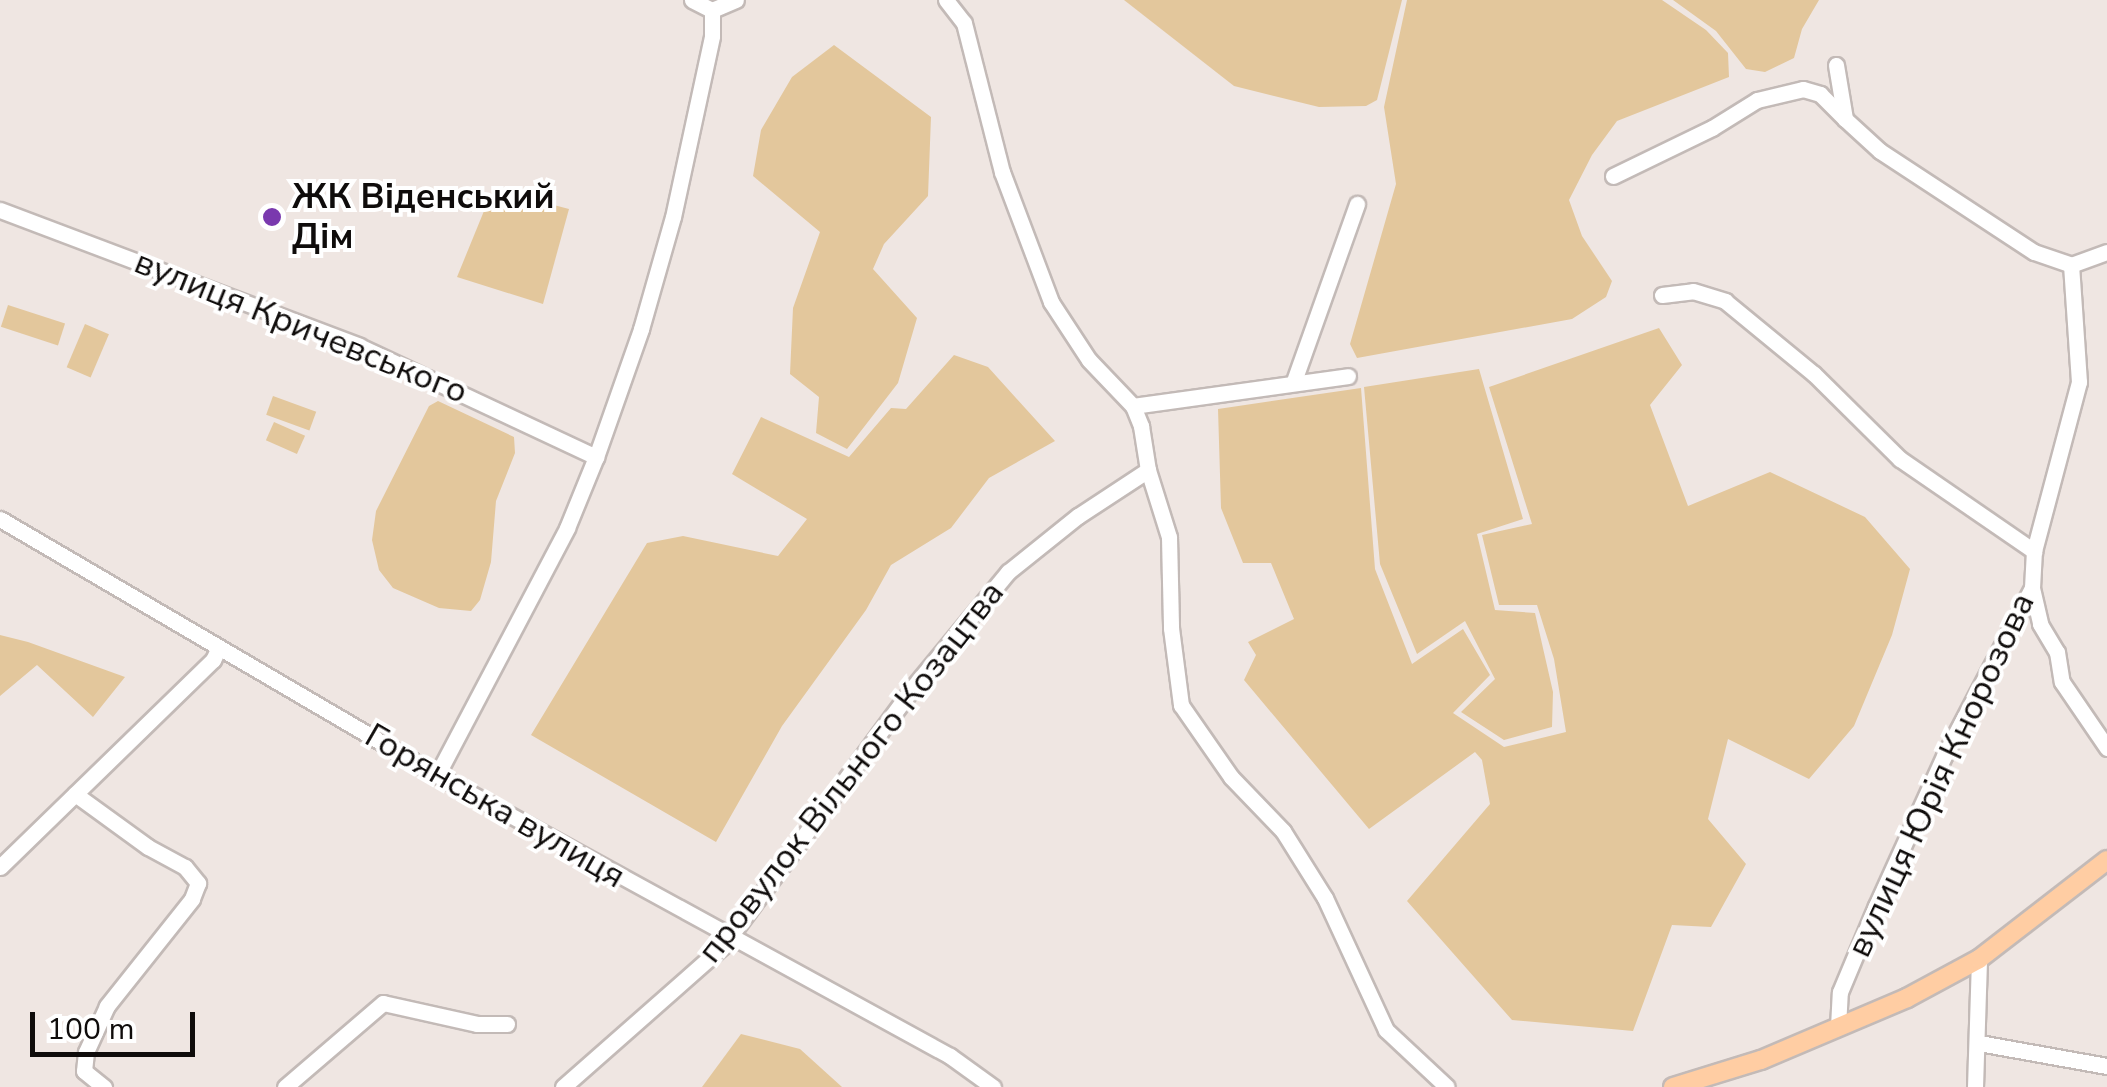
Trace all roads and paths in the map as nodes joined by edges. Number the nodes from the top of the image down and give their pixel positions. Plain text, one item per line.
1 (692, 0) edge
2 (736, 0) edge
3 (946, 0) edge
4 (712, 10) junction
5 (1836, 65) dead end
6 (1844, 118) junction
7 (1613, 176) dead end
8 (1357, 204) dead end
9 (0, 210) edge
10 (2107, 252) edge
11 (2071, 266) junction
12 (1662, 294) dead end
13 (1348, 376) dead end
14 (1294, 382) junction
15 (1133, 406) junction
16 (596, 457) junction
17 (1148, 470) junction
18 (0, 519) edge
19 (2034, 551) junction
20 (2032, 588) junction
21 (220, 647) junction
22 (2107, 748) edge
23 (437, 775) junction
24 (76, 794) junction
25 (2107, 860) edge
26 (0, 867) edge
27 (729, 938) junction
28 (1980, 959) junction
29 (507, 1024) dead end
30 (1838, 1028) junction
31 (1979, 1043) junction
32 (2107, 1066) edge
33 (104, 1087) edge
34 (285, 1087) edge
35 (563, 1087) edge
36 (993, 1087) edge
37 (1448, 1087) edge
38 (1674, 1087) edge
39 (1974, 1087) edge

1 - 4 street
2 - 4 street
3 - 15 street
4 - 16 street
5 - 6 street
6 - 7 street
6 - 11 street
8 - 14 street
9 - 16 street, вулиця Кричевського
10 - 11 street
11 - 19 street, вулиця Юрія Кнорозова
12 - 19 street
13 - 14 street
14 - 15 street
15 - 17 street
16 - 23 street
17 - 27 street, провулок Вільного Козацтва
17 - 37 street
18 - 21 street, Горянська вулиця
19 - 20 street, вулиця Юрія Кнорозова
20 - 22 street
20 - 30 street, вулиця Юрія Кнорозова
21 - 23 street, Горянська вулиця
21 - 24 street
23 - 27 street, Горянська вулиця
24 - 26 street
24 - 33 street
25 - 28 main road
27 - 35 street, провулок Вільного Козацтва
27 - 36 street, Горянська вулиця
28 - 30 main road
28 - 31 street
29 - 34 street
30 - 38 main road
31 - 32 street
31 - 39 street

